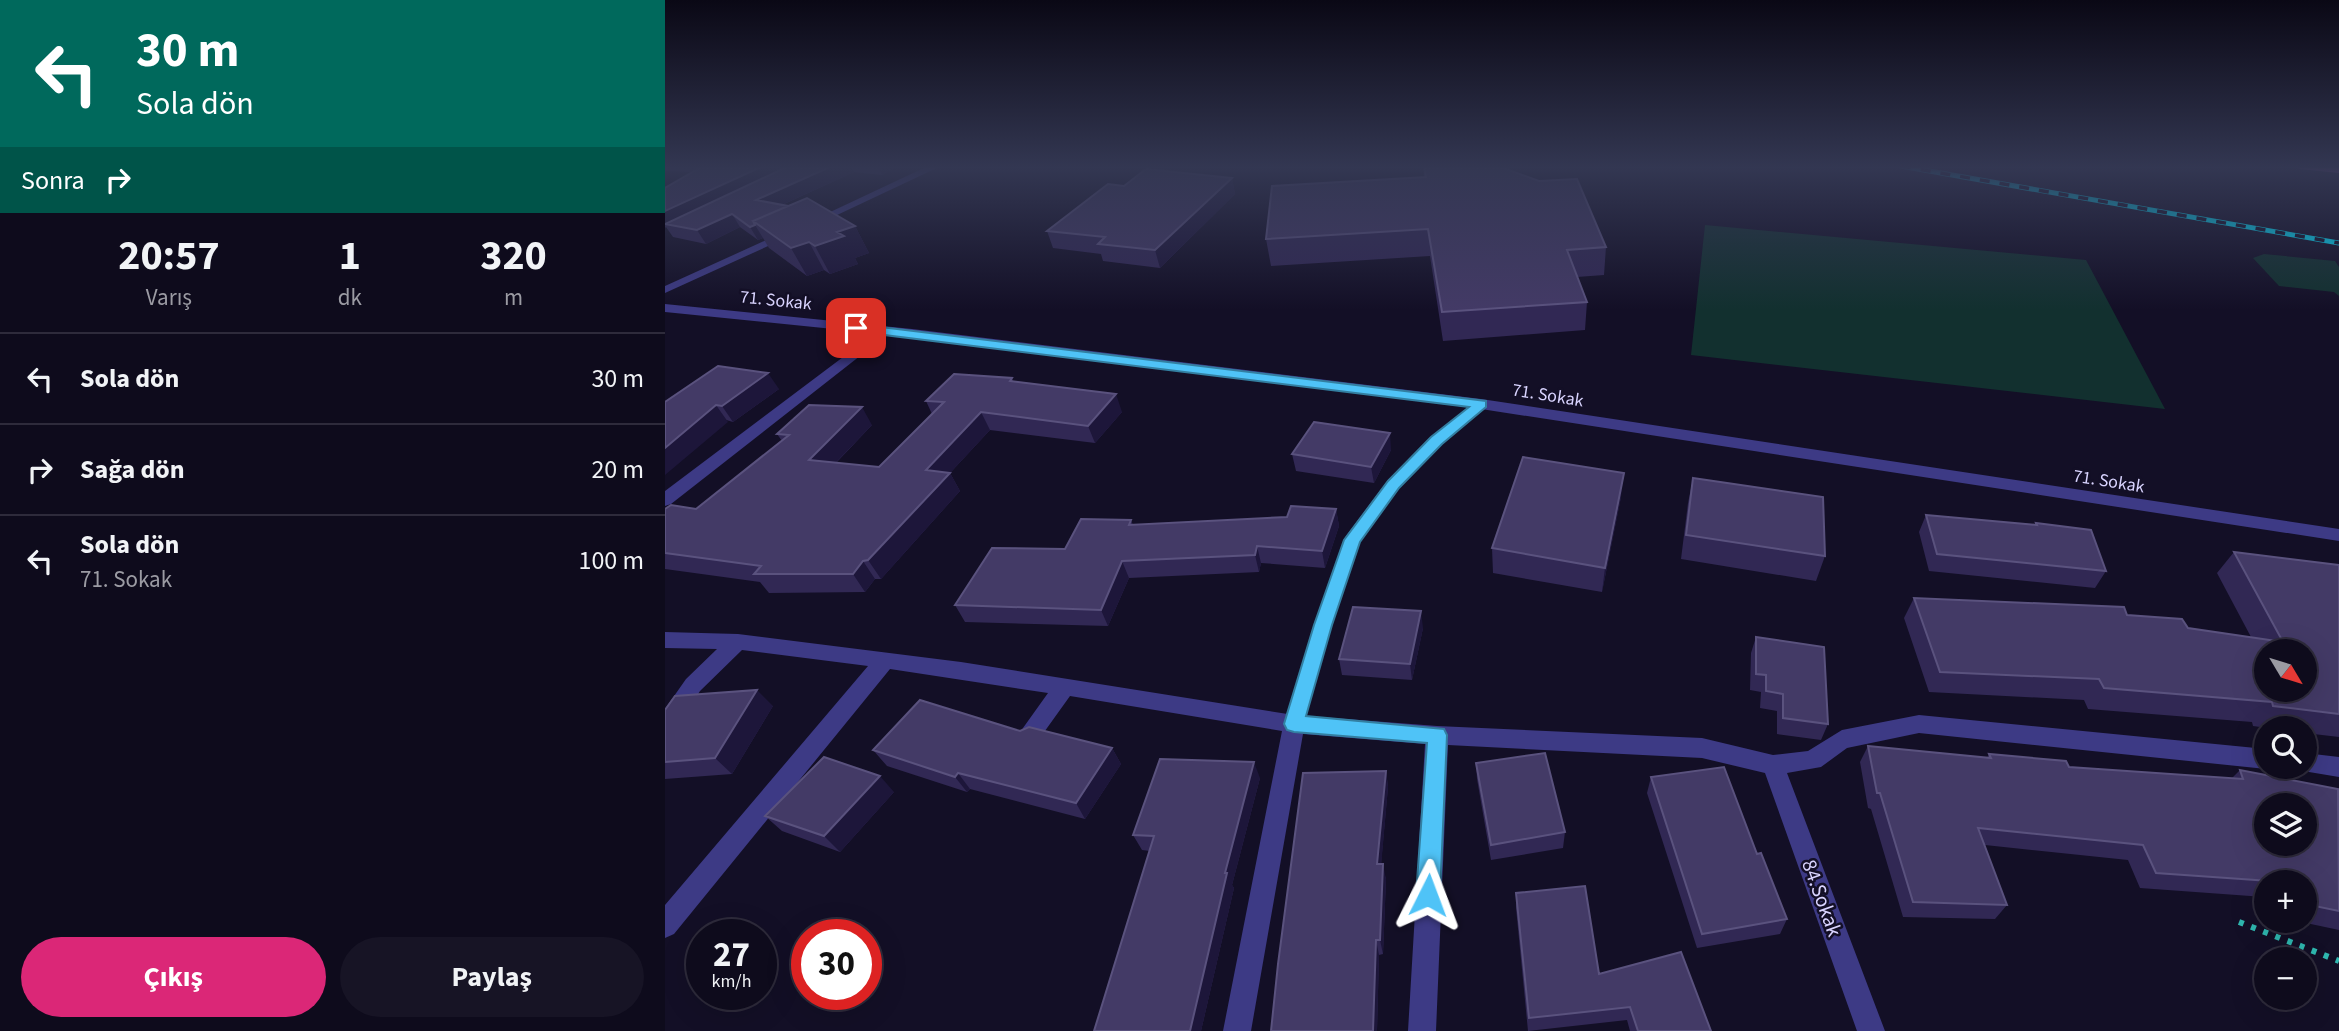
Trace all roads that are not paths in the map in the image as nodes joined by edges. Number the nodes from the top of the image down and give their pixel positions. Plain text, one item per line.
1 (831, 214) edge
2 (665, 290) edge
3 (665, 308) edge
4 (883, 331) junction
5 (1481, 404) junction
6 (665, 500) edge
7 (2339, 535) edge
8 (665, 640) edge
9 (737, 642) junction
10 (885, 661) junction
11 (1065, 687) junction
12 (1294, 724) junction
13 (665, 727) edge
14 (1028, 735) edge
15 (1437, 735) junction
16 (2254, 758) edge
17 (2317, 764) edge
18 (1773, 765) junction
19 (2339, 767) edge
20 (666, 921) edge
21 (1237, 1031) edge
22 (1422, 1031) edge
23 (1871, 1031) edge

1 - 2 lane
3 - 4 street, 71. Sokak
4 - 5 street, 71. Sokak
4 - 6 street
5 - 7 street, 71. Sokak
5 - 12 lane
8 - 9 street
9 - 10 street
9 - 13 street
10 - 11 street
10 - 20 street
11 - 12 street
11 - 14 street
12 - 15 street
12 - 21 street
15 - 18 street
15 - 22 street
16 - 18 street
17 - 19 street
18 - 23 street, 84.Sokak

